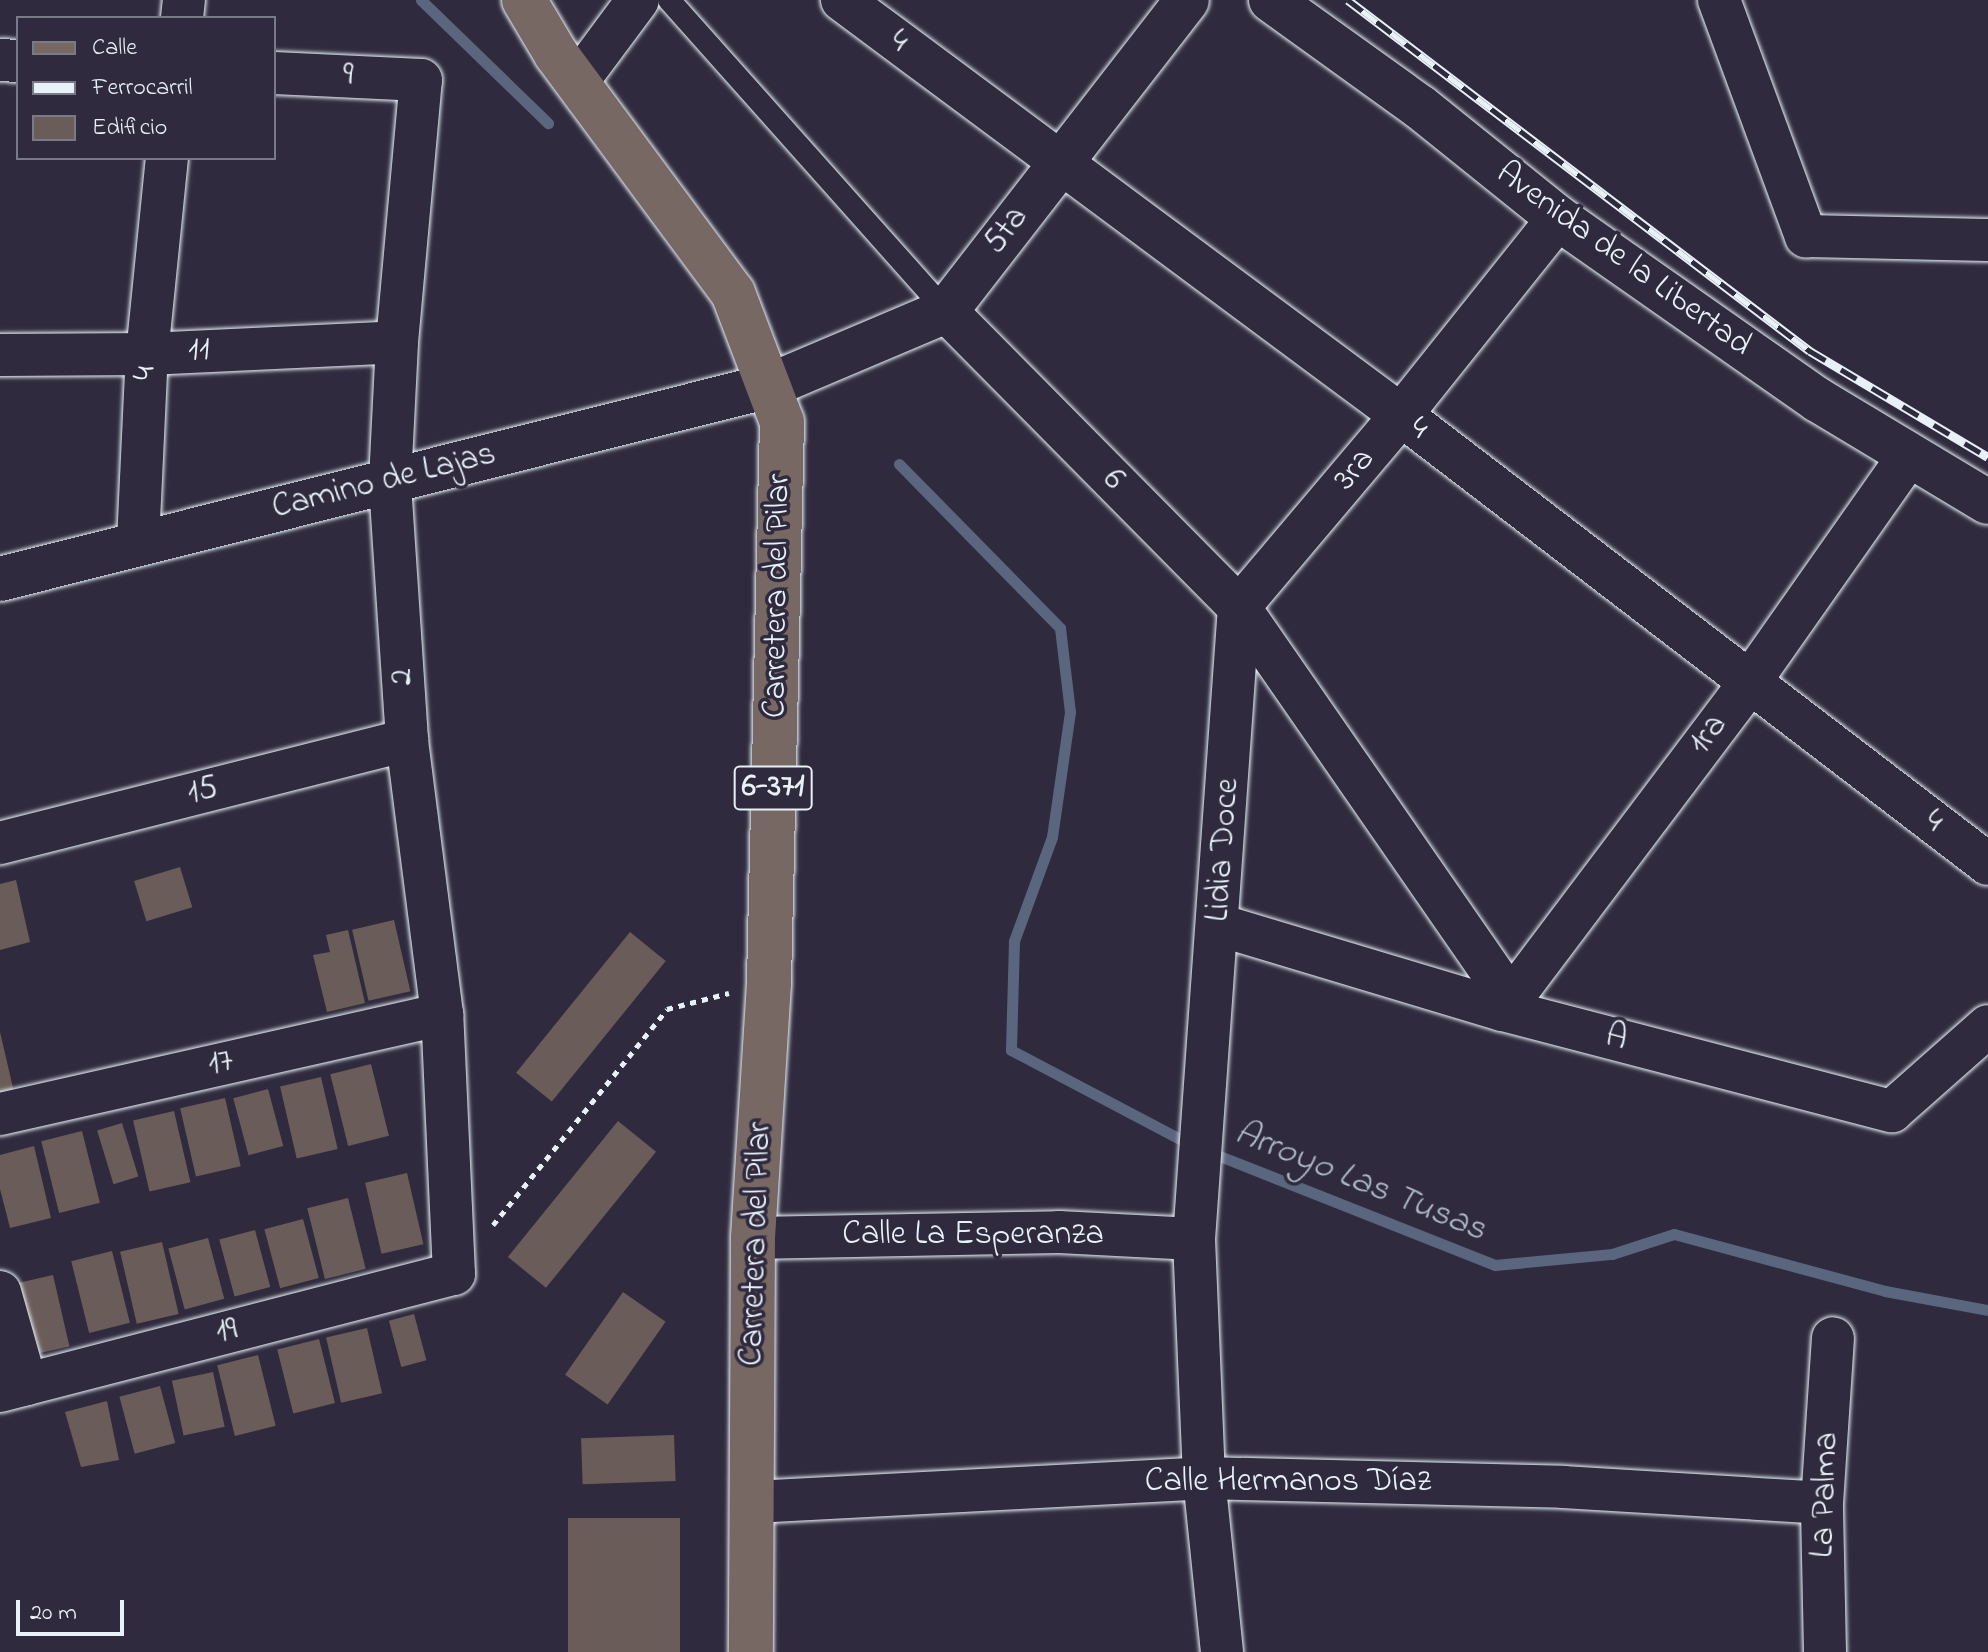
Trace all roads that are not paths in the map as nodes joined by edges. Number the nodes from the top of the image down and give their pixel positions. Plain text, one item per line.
1 (524, 0) edge
2 (638, 0) edge
3 (669, 0) edge
4 (842, 0) edge
5 (1187, 0) edge
6 (1271, 0) edge
7 (1719, 0) edge
8 (276, 73) edge
9 (421, 80) joint
10 (577, 82) junction
11 (167, 160) edge
12 (1059, 163) junction
13 (1558, 218) junction
14 (1988, 240) edge
15 (946, 311) junction
16 (397, 342) junction
17 (147, 354) junction
18 (0, 355) edge
19 (769, 386) junction
20 (1401, 415) junction
21 (1909, 455) junction
22 (390, 481) junction
23 (1988, 502) edge
24 (138, 542) junction
25 (0, 579) edge
26 (1239, 607) junction
27 (1749, 683) junction
28 (407, 740) junction
29 (0, 843) edge
30 (1988, 864) edge
31 (1219, 925) junction
32 (1506, 1004) junction
33 (442, 1014) junction
34 (1988, 1026) edge
35 (0, 1114) edge
36 (753, 1238) junction
37 (1194, 1239) junction
38 (454, 1274) joint
39 (0, 1292) edge
40 (1833, 1338) dead end
41 (13, 1388) edge
42 (1204, 1478) junction
43 (753, 1502) junction
44 (1822, 1503) junction
45 (751, 1652) edge
46 (1222, 1652) edge
47 (1825, 1652) edge

1 - 10 main road, Carretera del Pilar / 6-371
2 - 10 street
3 - 15 lane, 6
4 - 12 street, 4
5 - 12 street, 5ta
6 - 13 street, Avenida de la Libertad
7 - 14 street
8 - 9 street, 9
9 - 16 street, 2
10 - 19 main road, Carretera del Pilar / 6-371
11 - 17 street, 4
12 - 15 street, 5ta
12 - 20 street, 4
13 - 20 street, 3ra
13 - 21 street, Avenida de la Libertad
15 - 19 street, 5ta
15 - 26 street, 6
16 - 17 street, 11
16 - 22 street, 2
17 - 18 street, 11
17 - 24 street, 4
19 - 22 street, Camino de Lajas
19 - 36 main road, Carretera del Pilar / 6-371
20 - 26 street, 3ra
20 - 27 street, 4
21 - 23 street, Avenida de la Libertad
21 - 27 street, 1ra
22 - 24 street, Camino de Lajas
22 - 28 street, 2
24 - 25 street, Camino de Lajas
26 - 31 street, Lidia Doce
26 - 32 street, 6
27 - 30 street, 4
27 - 32 street, 1ra
28 - 29 street, 15
28 - 33 street, 2
31 - 32 street, A
31 - 37 street, Lidia Doce
32 - 34 street, A
33 - 35 street, 17
33 - 38 street, 2
36 - 37 street, Calle La Esperanza
36 - 43 main road, Carretera del Pilar / 6-371
37 - 42 street
38 - 41 street, 19
39 - 41 street
40 - 44 street, La Palma
42 - 43 street, Calle Hermanos Díaz
42 - 44 street, Calle Hermanos Díaz
42 - 46 street
43 - 45 main road, Carretera del Pilar / 6-371
44 - 47 street, La Palma

